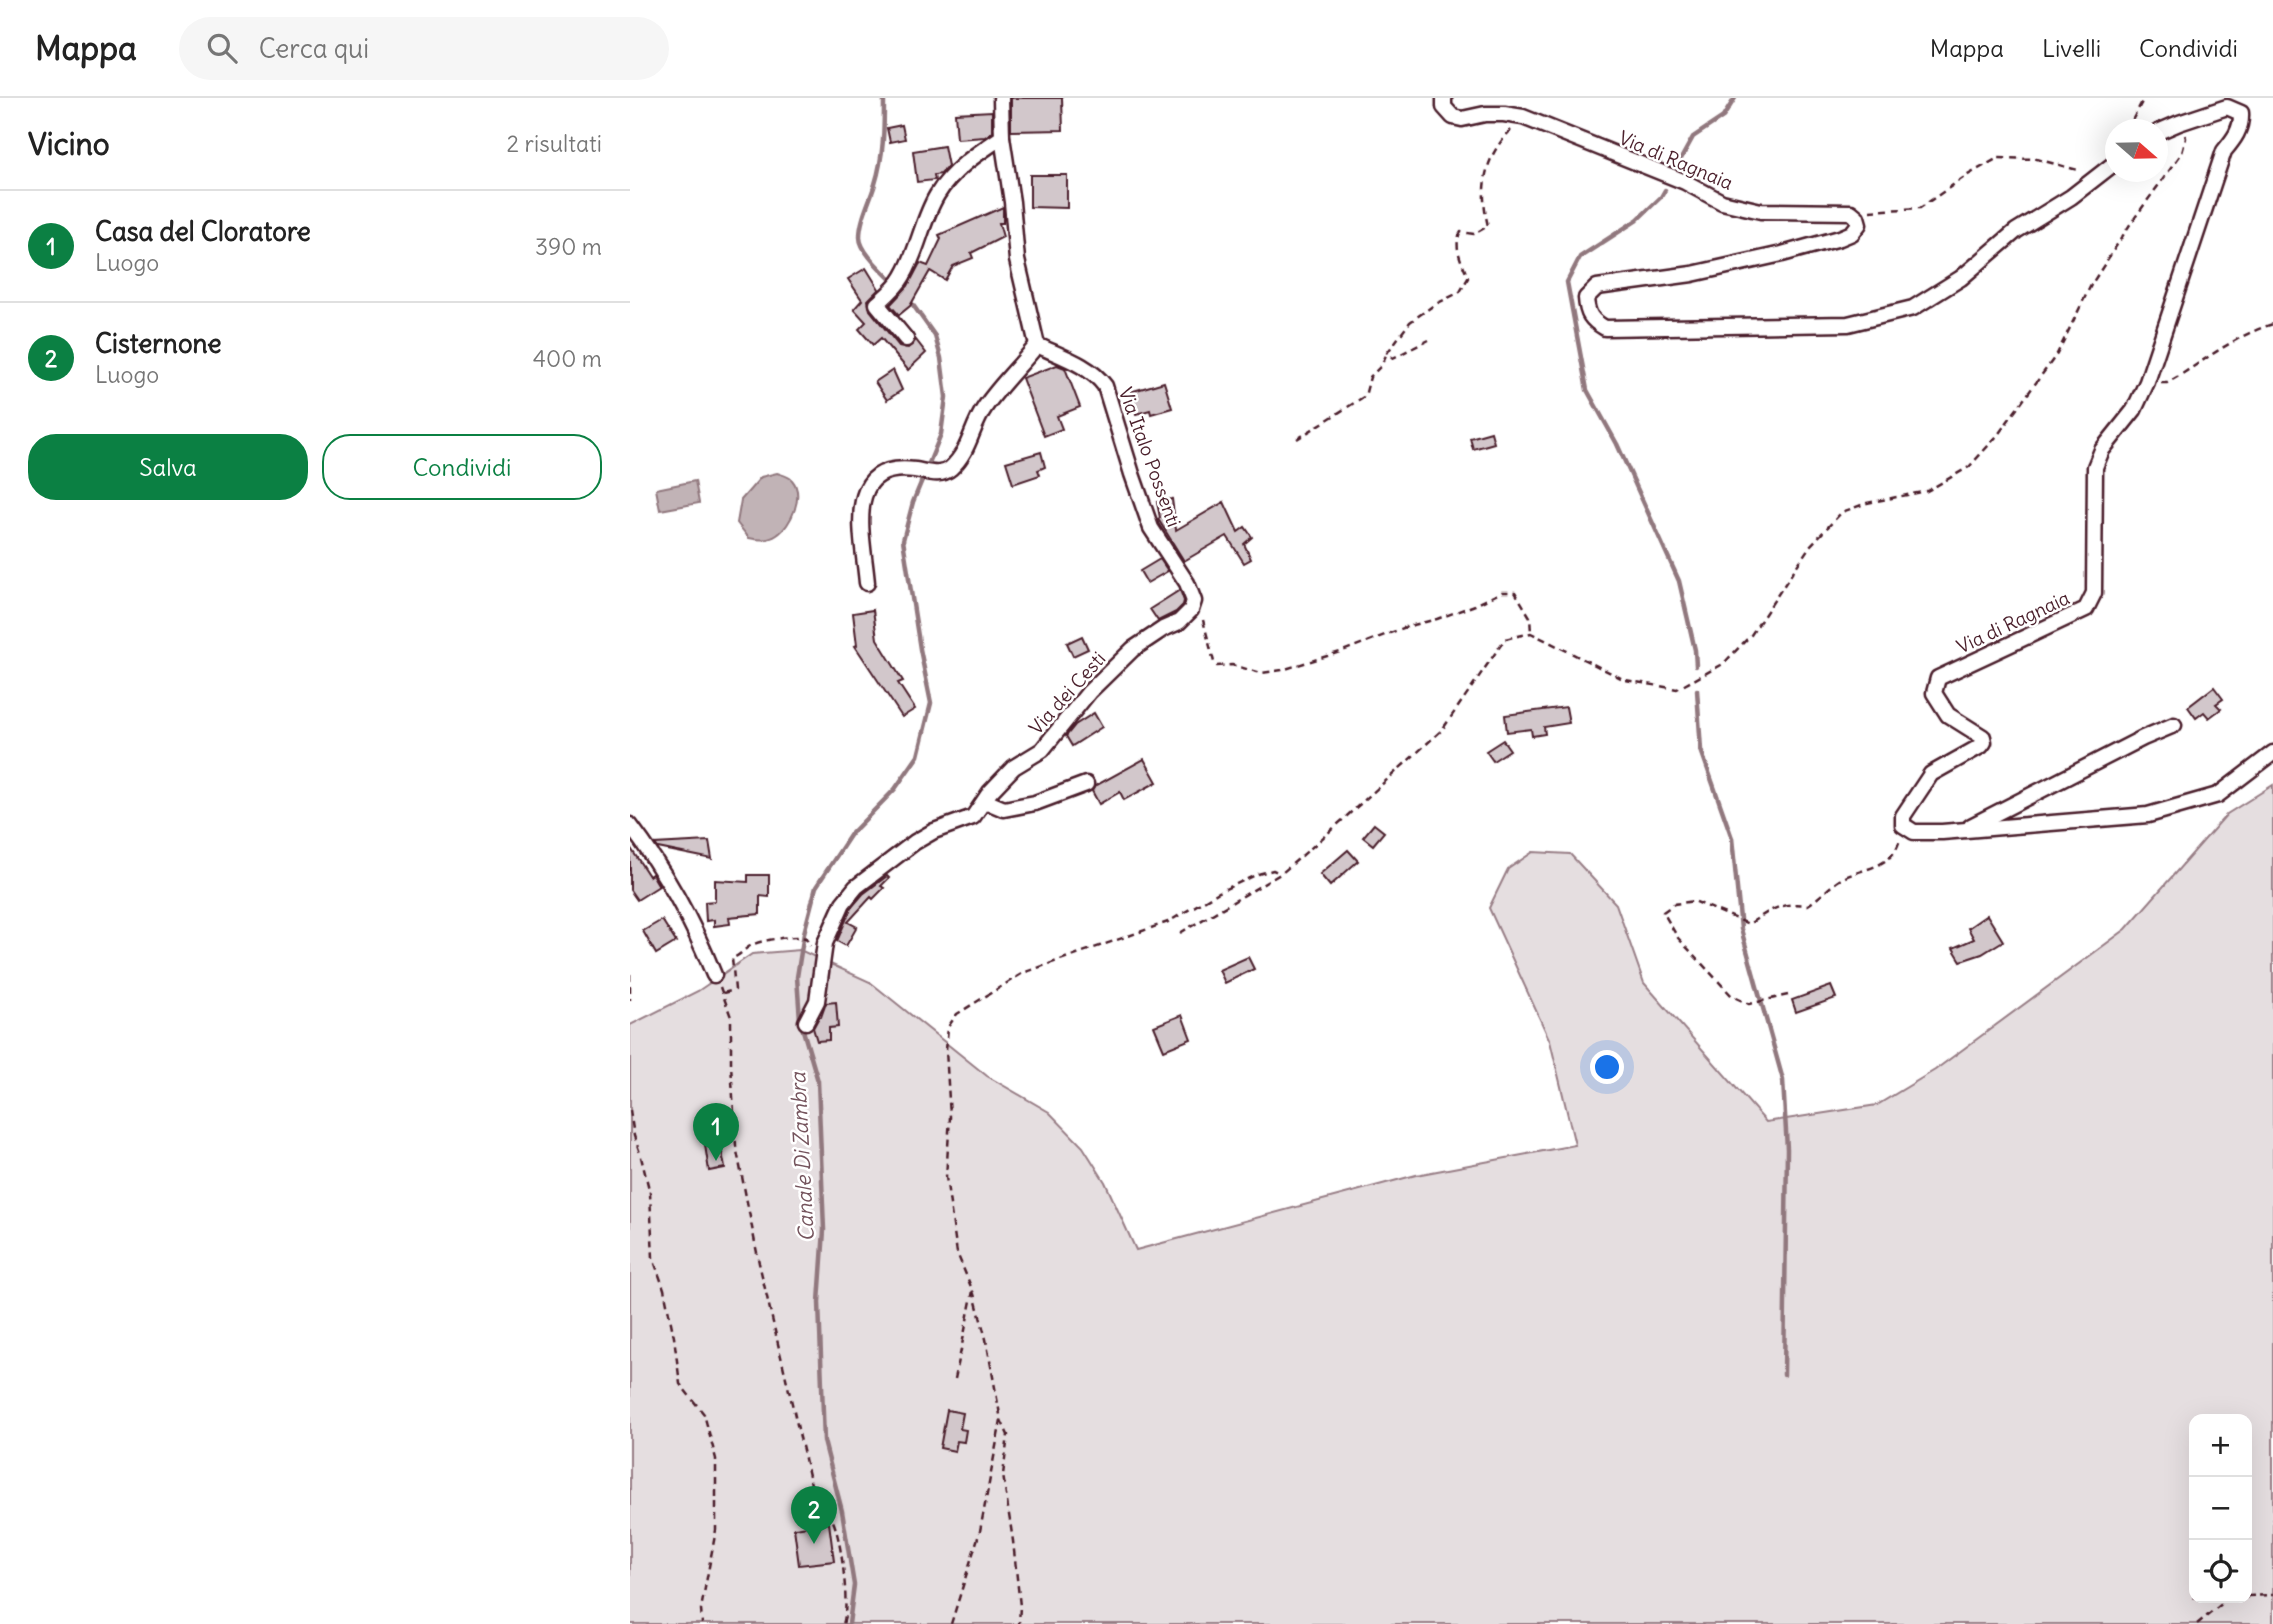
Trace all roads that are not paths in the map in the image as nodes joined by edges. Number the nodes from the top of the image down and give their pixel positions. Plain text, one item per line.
1 (1001, 98) edge
2 (1444, 98) edge
3 (2168, 128) edge
4 (1002, 136) junction
5 (2105, 171) edge
6 (906, 339) dead end
7 (1037, 345) junction
8 (867, 583) dead end
9 (1192, 606) joint
10 (2174, 725) dead end
11 (2273, 753) edge
12 (1086, 784) dead end
13 (985, 801) junction
14 (630, 825) edge
15 (1963, 830) junction
16 (714, 975) road end
17 (806, 1022) dead end

1 - 4 street
2 - 5 street, Via di Ragnaia
3 - 15 street, Via di Ragnaia
4 - 6 street
4 - 7 street
7 - 8 street
7 - 9 street, Via Italo Possenti
9 - 13 street, Via dei Cesti
10 - 15 street
11 - 15 street
12 - 13 street
13 - 17 street, Via dei Cesti
14 - 16 street

